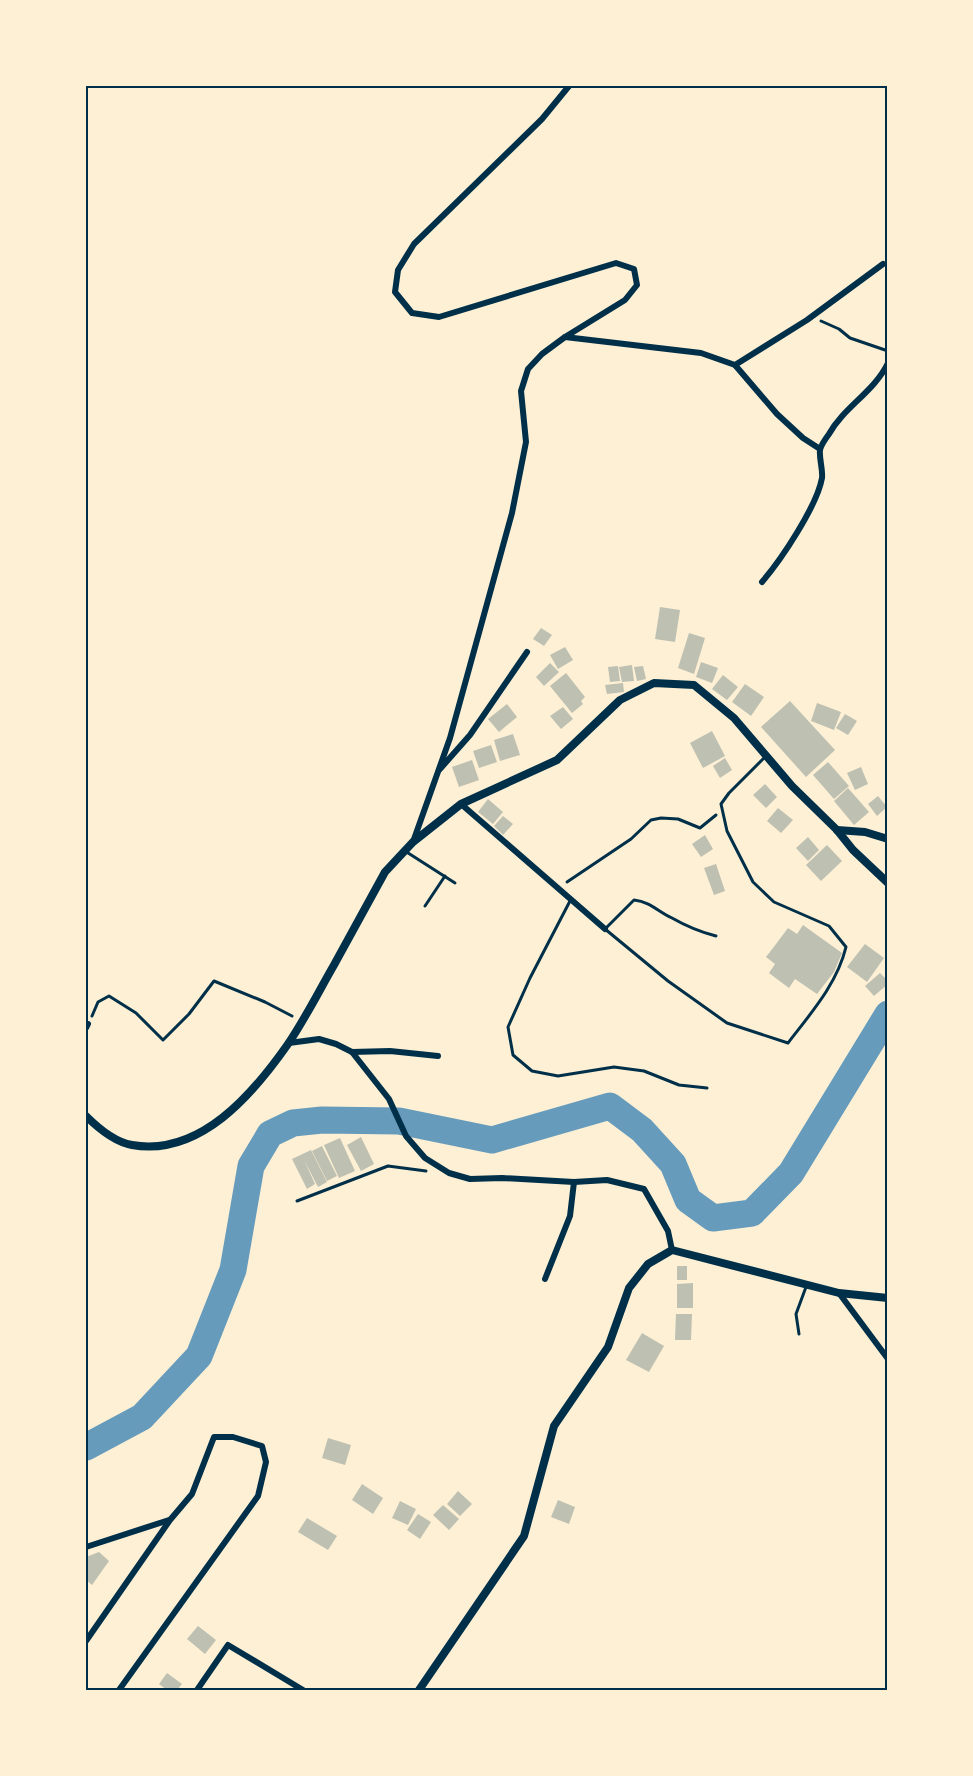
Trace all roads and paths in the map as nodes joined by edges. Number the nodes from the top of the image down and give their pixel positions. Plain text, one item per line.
1 (569, 86) edge
2 (883, 264) dead end
3 (807, 321) junction
4 (565, 337) junction
5 (888, 351) edge
6 (888, 363) edge
7 (735, 365) junction
8 (820, 449) junction
9 (762, 582) dead end
10 (527, 652) dead end
11 (766, 756) junction
12 (438, 771) junction
13 (461, 804) junction
14 (722, 810) junction
15 (837, 830) junction
16 (888, 839) edge
17 (413, 842) junction
18 (404, 850) junction
19 (445, 876) junction
20 (455, 883) dead end
21 (888, 883) edge
22 (556, 889) junction
23 (571, 900) junction
24 (425, 906) dead end
25 (605, 929) junction
26 (716, 936) dead end
27 (302, 1021) junction
28 (87, 1026) edge
29 (289, 1043) junction
30 (352, 1052) junction
31 (438, 1056) dead end
32 (707, 1088) dead end
33 (86, 1116) edge
34 (428, 1171) dead end
35 (574, 1182) junction
36 (297, 1201) dead end
37 (672, 1250) junction
38 (545, 1279) dead end
39 (807, 1285) junction
40 (839, 1293) junction
41 (888, 1298) edge
42 (799, 1334) dead end
43 (888, 1359) edge
44 (170, 1520) junction
45 (86, 1547) edge
46 (86, 1641) edge
47 (119, 1690) edge
48 (197, 1690) edge
49 (303, 1690) edge
50 (419, 1690) edge

1 - 4 street
2 - 3 street
3 - 5 path
3 - 7 street
4 - 7 street
4 - 12 street
6 - 8 street
7 - 8 street
8 - 9 street
10 - 12 street
11 - 13 street
11 - 14 lane
11 - 15 street
12 - 17 street
13 - 17 street
13 - 22 street
14 - 22 path
14 - 25 lane
15 - 16 street
15 - 21 street
17 - 18 street
18 - 19 lane
18 - 27 street
19 - 20 lane
19 - 24 lane
22 - 23 street
23 - 25 street
23 - 32 lane
25 - 26 lane
27 - 28 path
27 - 29 street
29 - 30 street
29 - 33 street
30 - 31 street
30 - 35 street
34 - 36 path
35 - 37 street
35 - 38 street
37 - 39 street
37 - 50 street
39 - 40 street
39 - 42 lane
40 - 41 street
40 - 43 street
44 - 45 street
44 - 46 street
44 - 47 street
48 - 49 street

